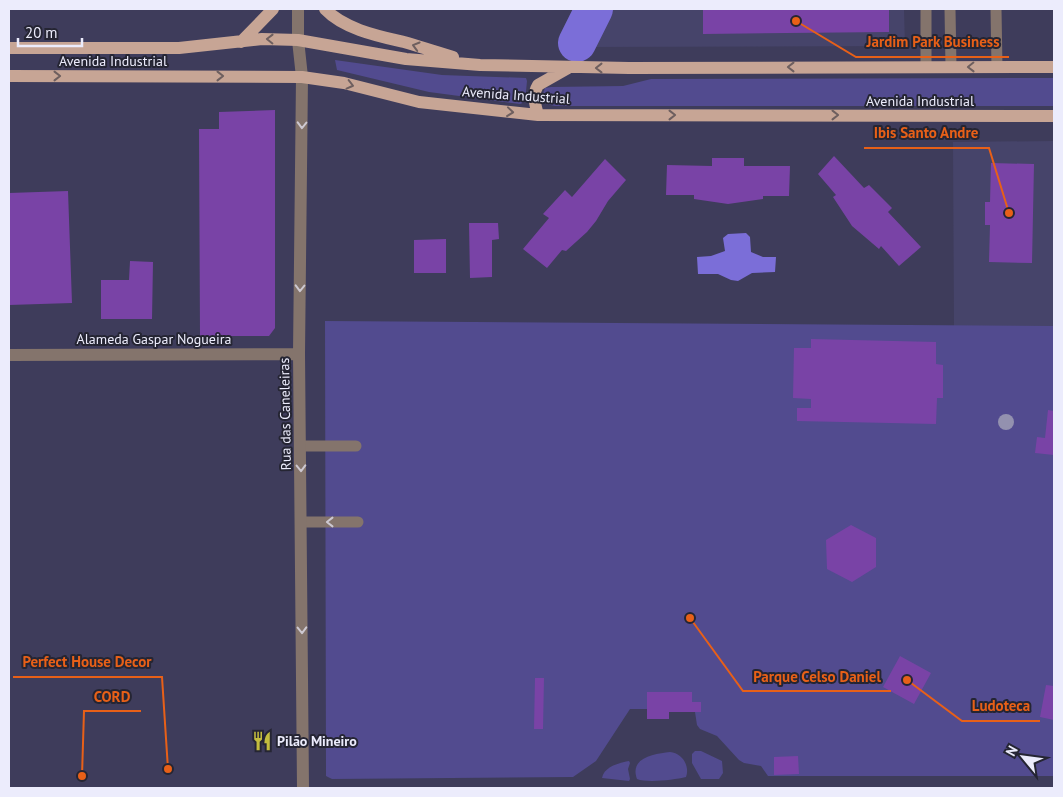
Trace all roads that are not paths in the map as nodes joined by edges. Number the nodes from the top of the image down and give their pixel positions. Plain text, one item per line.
1 (273, 9) edge
2 (298, 9) edge
3 (325, 9) edge
4 (926, 9) edge
5 (950, 9) edge
6 (996, 9) edge
7 (298, 40) junction
8 (241, 42) junction
9 (9, 48) edge
10 (480, 65) junction
11 (997, 66) junction
12 (1054, 66) edge
13 (570, 67) junction
14 (926, 67) junction
15 (951, 67) junction
16 (9, 76) edge
17 (302, 76) junction
18 (538, 115) junction
19 (1054, 116) edge
20 (300, 354) junction
21 (9, 355) edge
22 (300, 446) junction
23 (356, 446) dead end
24 (301, 522) junction
25 (358, 522) dead end
26 (303, 788) edge

1 - 8 main road
2 - 7 street, Rua das Caneleiras
10 -> 3 main road
4 - 14 lane
5 - 15 lane
6 - 11 lane
7 -> 8 main road, Avenida Industrial
7 - 10 main road, Avenida Industrial
7 - 17 street, Rua das Caneleiras
8 - 9 main road, Avenida Industrial
10 - 13 main road, Avenida Industrial
11 - 12 main road, Avenida Industrial
11 -> 15 main road, Avenida Industrial
14 -> 13 main road, Avenida Industrial
13 - 18 main road
14 - 15 main road, Avenida Industrial
16 -> 17 main road, Avenida Industrial
17 -> 18 main road, Avenida Industrial
17 -> 20 street, Rua das Caneleiras
18 -> 19 main road, Avenida Industrial
20 - 21 street, Alameda Gaspar Nogueira
20 - 22 street, Rua das Caneleiras
22 - 23 lane
22 -> 24 street, Rua das Caneleiras
25 -> 24 lane
24 -> 26 street, Rua das Caneleiras

